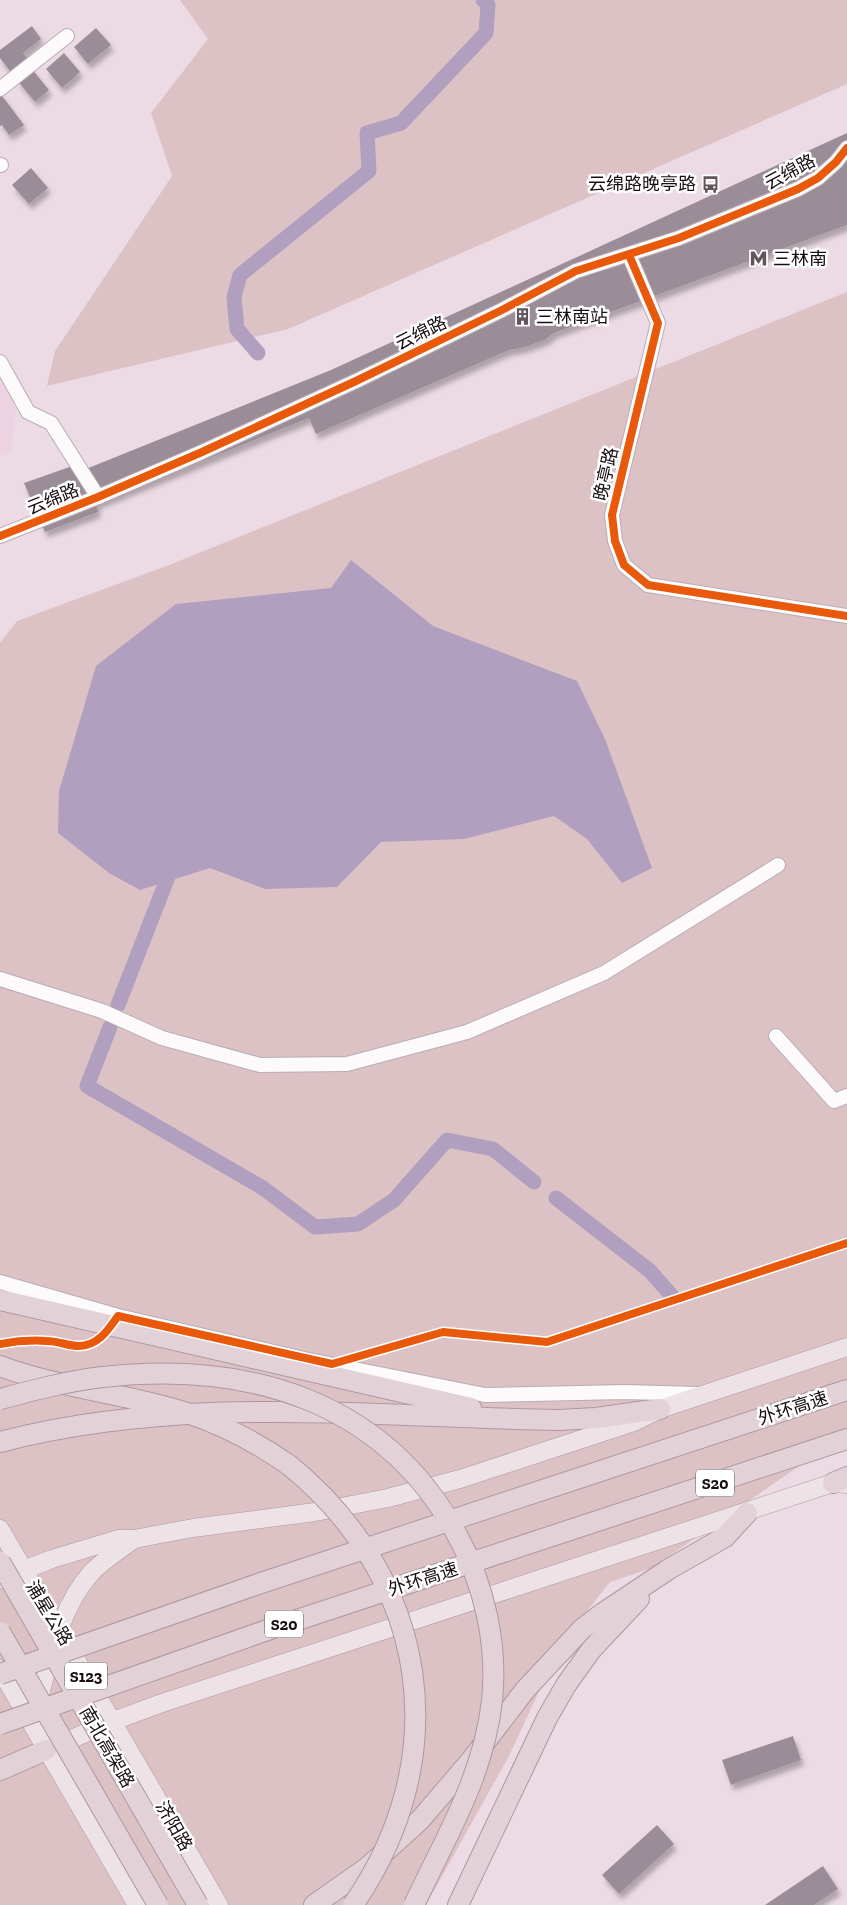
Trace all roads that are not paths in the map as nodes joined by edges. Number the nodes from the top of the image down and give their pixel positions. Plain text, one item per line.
1 (67, 36) dead end
2 (0, 90) edge
3 (847, 148) edge
4 (629, 255) junction
5 (0, 362) edge
6 (98, 497) junction
7 (0, 536) edge
8 (847, 616) edge
9 (778, 865) dead end
10 (0, 979) edge
11 (776, 1036) dead end
12 (847, 1096) edge
13 (0, 1282) edge
14 (0, 1300) edge
15 (847, 1347) edge
16 (0, 1366) edge
17 (847, 1390) edge
18 (704, 1394) junction
19 (0, 1399) edge
20 (660, 1409) junction
21 (489, 1418) junction
22 (847, 1439) edge
23 (0, 1442) edge
24 (842, 1482) edge
25 (747, 1513) junction
26 (0, 1529) edge
27 (134, 1539) junction
28 (0, 1562) edge
29 (23, 1569) junction
30 (669, 1569) junction
31 (0, 1579) edge
32 (59, 1630) junction
33 (0, 1632) edge
34 (0, 1670) edge
35 (0, 1674) edge
36 (113, 1721) junction
37 (0, 1724) edge
38 (32, 1724) junction
39 (46, 1750) junction
40 (0, 1770) edge
41 (137, 1905) edge
42 (158, 1905) edge
43 (198, 1905) edge
44 (219, 1905) edge
45 (314, 1905) edge
46 (353, 1905) edge
47 (414, 1905) edge
48 (458, 1905) edge

1 - 2 street
3 - 4 street, 云绵路
4 - 6 street, 云绵路
4 - 8 street, 晚亭路
5 - 6 street
6 - 7 street, 云绵路
9 - 10 street
11 - 12 street
13 - 18 street
14 - 21 highway
15 - 18 main road
16 - 46 highway, bridge
17 - 35 highway, 外环高速, bridge
18 - 20 main road
19 - 47 highway, bridge
20 - 21 highway
20 - 27 main road
21 - 23 highway
22 - 37 highway, 外环高速 / S20, bridge
24 - 25 main road
25 - 30 highway
25 - 36 main road
26 - 29 main road, 浦星公路 / S123
27 - 29 main road
27 - 32 main road
28 - 43 highway, 南北高架路, bridge
29 - 31 main road
29 - 32 main road, 浦星公路 / S123
30 - 45 highway, bridge
30 - 48 highway
32 - 36 main road, 浦星公路 / S123
32 - 38 main road
33 - 42 highway, 南北高架路, bridge
34 - 38 main road
36 - 39 main road
36 - 44 main road, 济阳路
38 - 39 main road
39 - 40 highway
39 - 41 main road

